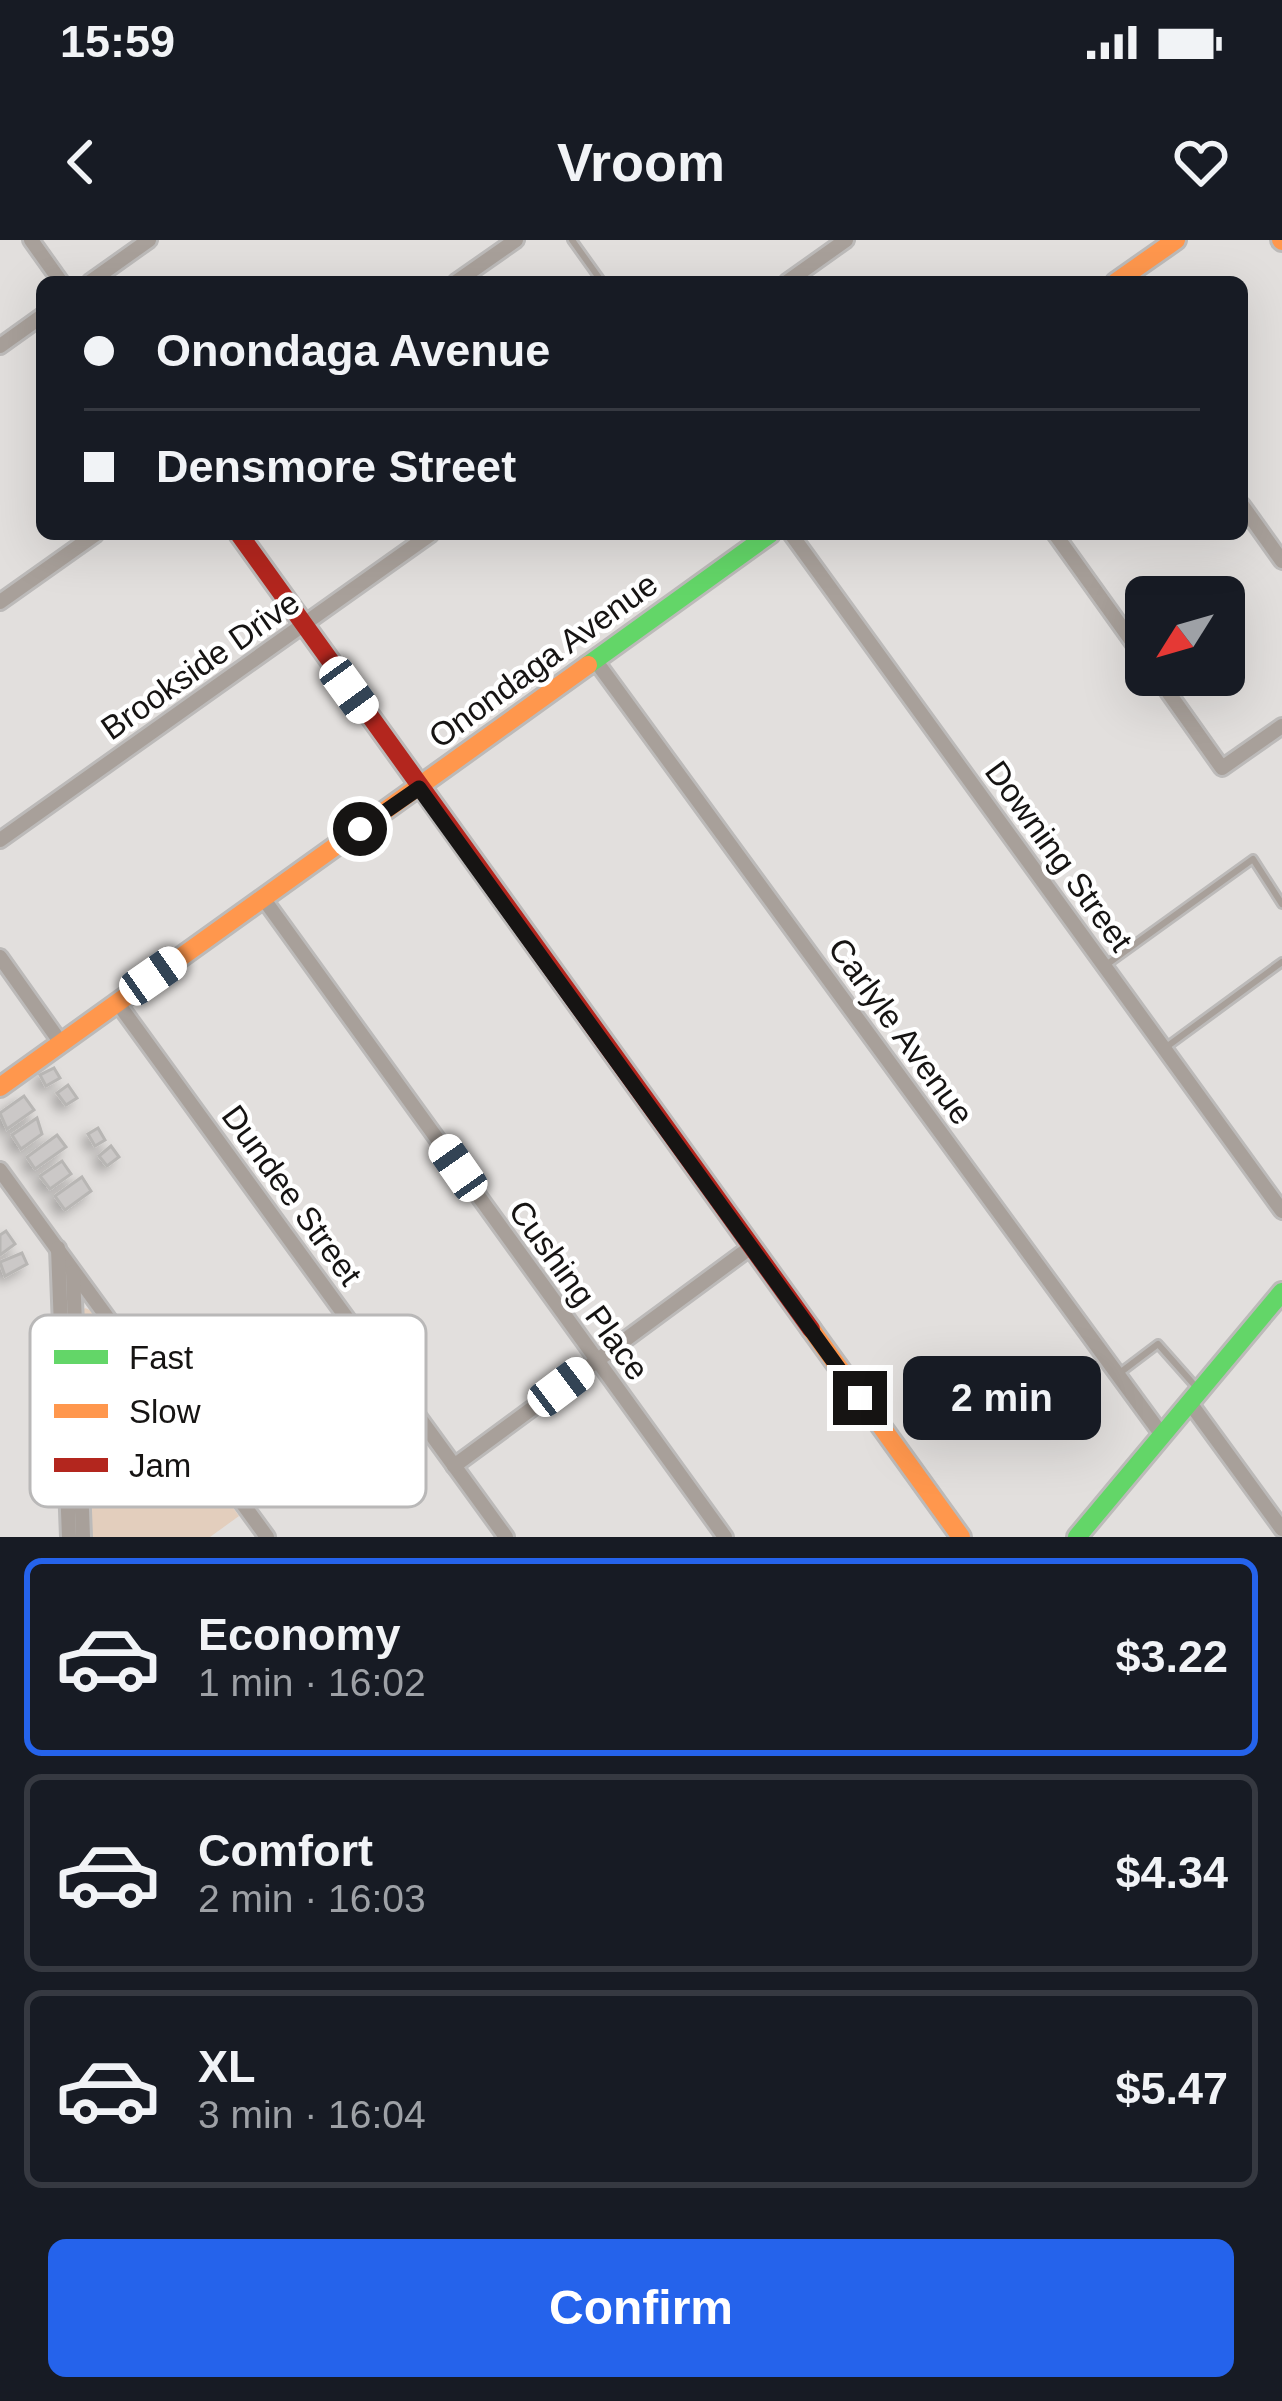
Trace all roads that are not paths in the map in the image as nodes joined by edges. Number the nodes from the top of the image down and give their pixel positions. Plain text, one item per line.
1 (31, 240) edge
2 (149, 240) edge
3 (516, 240) edge
4 (572, 240) edge
5 (847, 240) edge
6 (1175, 240) edge
7 (57, 276) edge
8 (98, 276) edge
9 (465, 276) edge
10 (598, 276) edge
11 (796, 276) edge
12 (1124, 276) edge
13 (36, 320) edge
14 (0, 346) edge
15 (1248, 513) edge
16 (88, 540) edge
17 (243, 540) edge
18 (422, 540) edge
19 (762, 540) edge
20 (795, 540) edge
21 (1059, 540) edge
22 (1282, 561) edge
23 (0, 602) edge
24 (302, 625) junction
25 (1125, 632) edge
26 (595, 660) junction
27 (1171, 696) edge
28 (1282, 726) edge
29 (419, 788) junction
30 (0, 840) edge
31 (263, 898) junction
32 (1282, 904) edge
33 (0, 957) edge
34 (1106, 965) junction
35 (1280, 968) edge
36 (117, 1002) junction
37 (61, 1043) junction
38 (1165, 1048) junction
39 (0, 1087) edge
40 (0, 1170) edge
41 (1280, 1203) edge
42 (751, 1247) junction
43 (58, 1248) junction
44 (73, 1268) junction
45 (1282, 1292) edge
46 (61, 1315) edge
47 (75, 1315) edge
48 (107, 1315) edge
49 (344, 1315) edge
50 (596, 1360) junction
51 (1118, 1374) junction
52 (1194, 1397) junction
53 (426, 1427) edge
54 (1162, 1436) junction
55 (454, 1466) junction
56 (68, 1507) edge
57 (82, 1507) edge
58 (244, 1507) edge
59 (1282, 1529) edge
60 (69, 1537) edge
61 (83, 1537) edge
62 (266, 1537) edge
63 (506, 1537) edge
64 (725, 1537) edge
65 (961, 1537) edge
66 (1077, 1537) edge

1 - 7 street
2 - 8 street
3 - 9 street
4 - 10 lane
5 - 11 street
6 - 12 street
13 - 14 street
15 - 22 street
16 - 23 street
17 - 24 street
18 - 24 street, Brookside Drive
19 - 26 street, Onondaga Avenue
20 - 34 street, Downing Street
21 - 25 street
24 - 29 street
24 - 30 street, Brookside Drive
26 - 29 street, Onondaga Avenue
26 - 51 street, Carlyle Avenue
27 - 28 street
29 - 31 street, Onondaga Avenue
29 - 42 street
31 - 36 street, Onondaga Avenue
31 - 50 street, Cushing Place
32 - 34 lane
33 - 37 street
34 - 38 street, Downing Street
35 - 38 lane
36 - 37 street, Onondaga Avenue
36 - 49 street, Dundee Street
37 - 39 street, Onondaga Avenue
38 - 41 street, Downing Street
40 - 43 street
42 - 50 street
42 - 65 street
43 - 44 street
43 - 46 street
44 - 47 street
44 - 48 street
45 - 52 street
50 - 55 street
50 - 64 street, Cushing Place
51 - 52 lane
51 - 54 street, Carlyle Avenue
52 - 54 street
52 - 59 street
53 - 55 street, Dundee Street
54 - 66 street
55 - 63 street, Dundee Street
56 - 60 street
57 - 61 street
58 - 62 street

